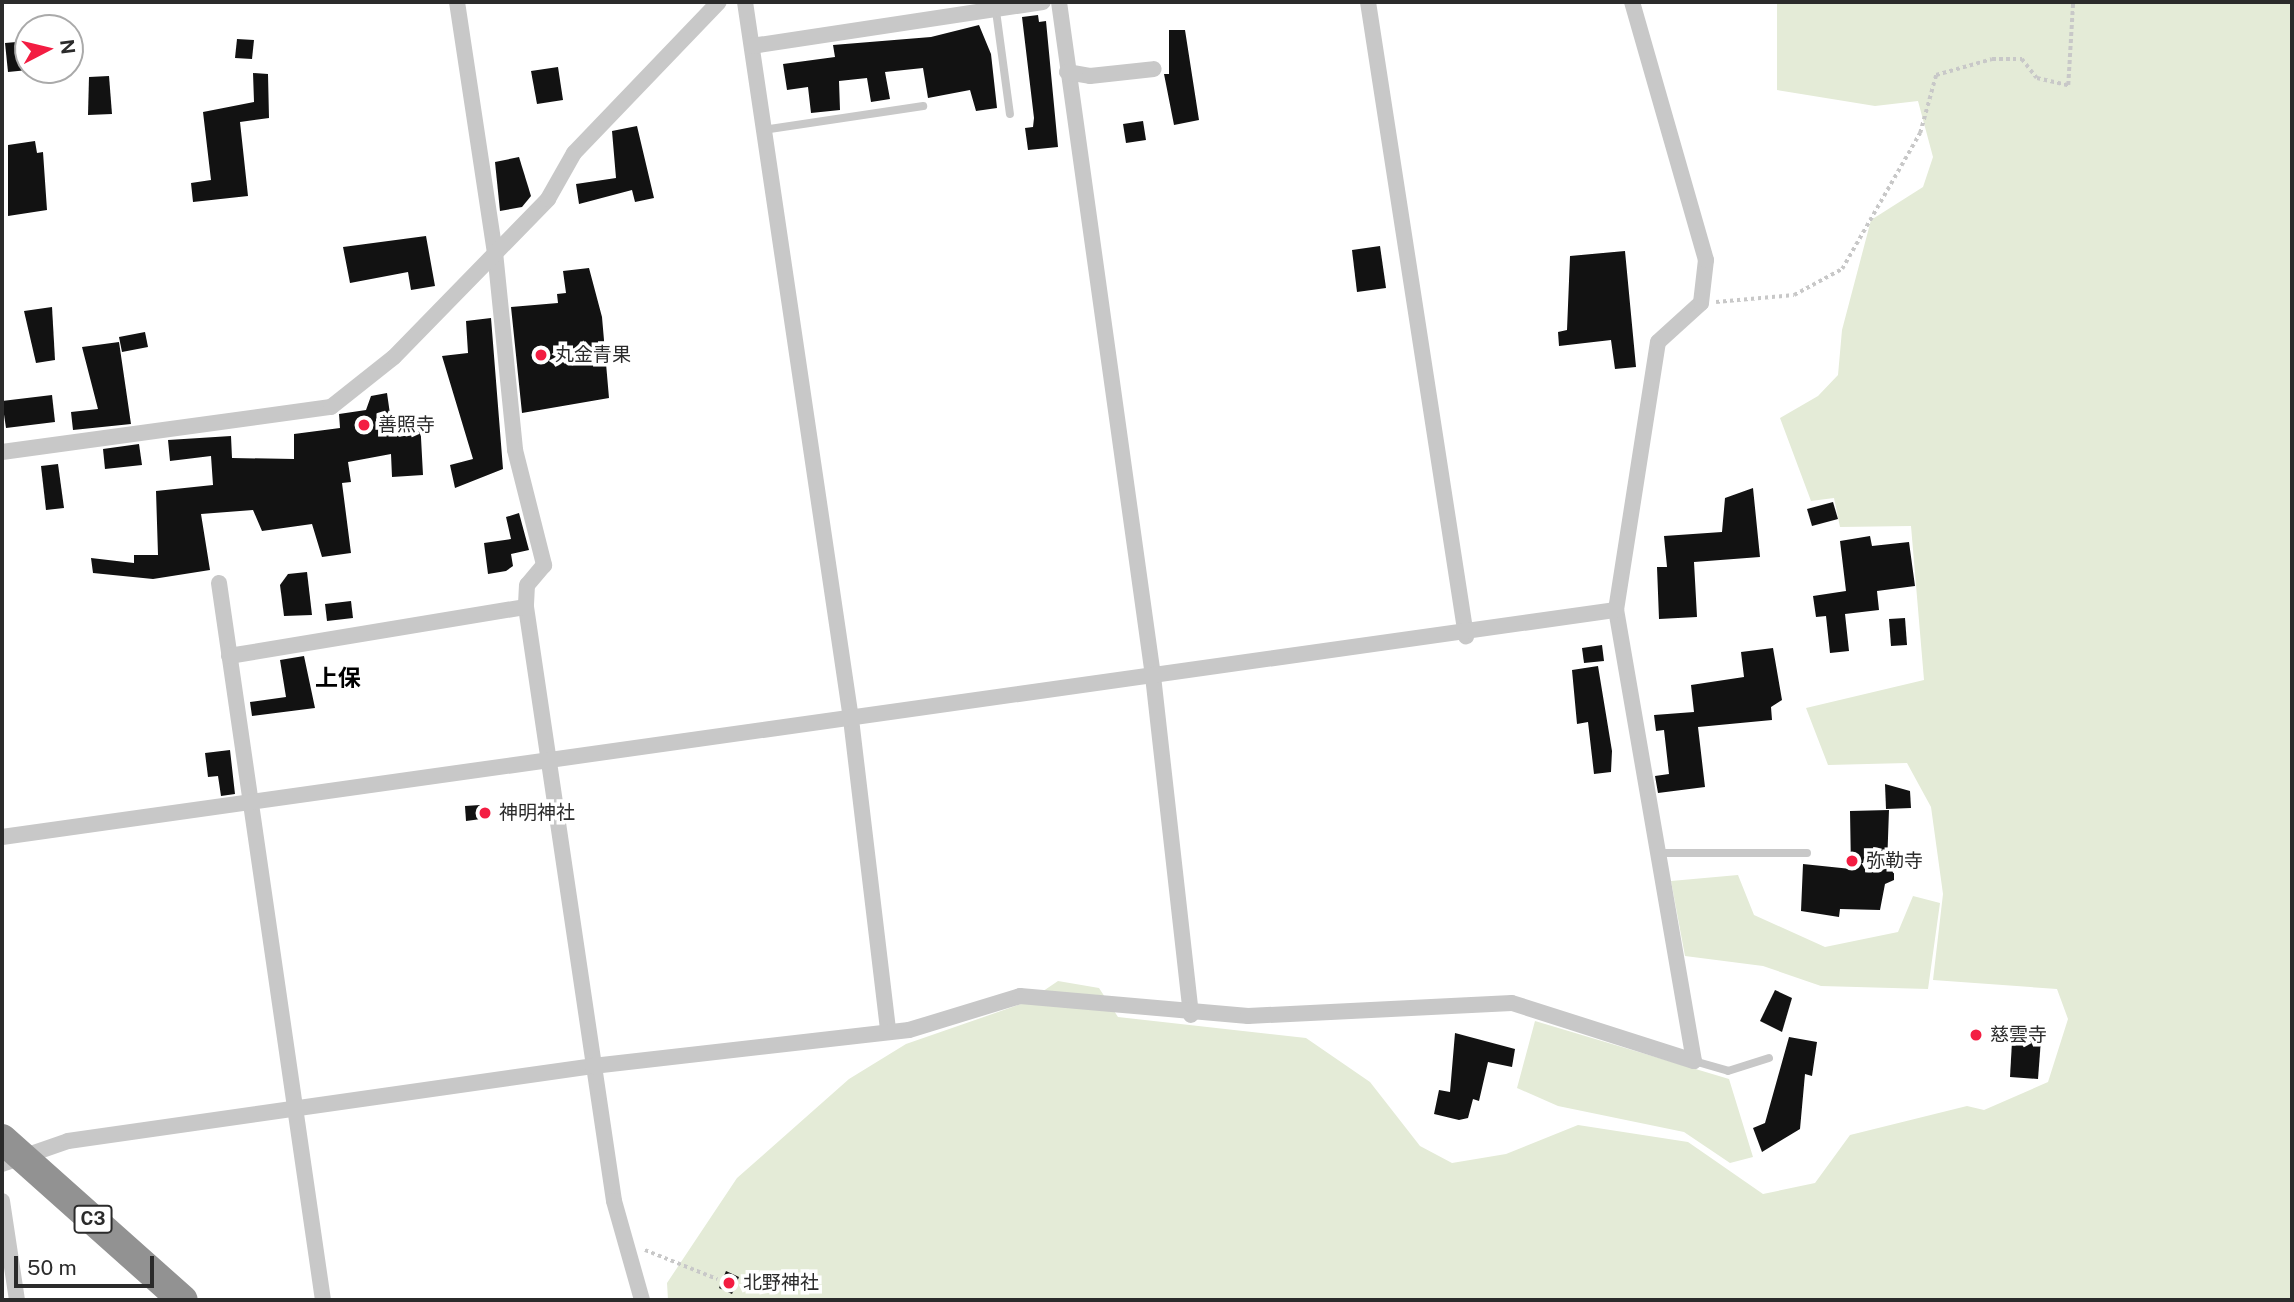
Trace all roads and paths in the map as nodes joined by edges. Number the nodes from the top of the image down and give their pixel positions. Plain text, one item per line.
1 (457, 2) edge
2 (719, 2) edge
3 (745, 2) edge
4 (1043, 2) edge
5 (1059, 2) edge
6 (1368, 2) edge
7 (1632, 2) edge
8 (2073, 2) edge
9 (996, 11) junction
10 (752, 46) junction
11 (1154, 69) dead end
12 (1067, 72) junction
13 (923, 106) dead end
14 (1010, 114) dead end
15 (764, 130) junction
16 (495, 252) junction
17 (1701, 303) junction
18 (2, 452) edge
19 (219, 583) dead end
20 (526, 607) junction
21 (1616, 610) junction
22 (1466, 636) junction
23 (229, 656) junction
24 (1153, 676) junction
25 (850, 719) junction
26 (549, 760) junction
27 (252, 803) junction
28 (2, 837) edge
29 (1655, 853) junction
30 (1807, 853) dead end
31 (1191, 1015) junction
32 (888, 1030) junction
33 (1769, 1058) dead end
34 (1694, 1061) junction
35 (593, 1066) junction
36 (296, 1111) junction
37 (2, 1139) edge
38 (2, 1164) edge
39 (2, 1201) edge
40 (624, 1241) junction
41 (717, 1279) dead end
42 (17, 1300) edge
43 (183, 1300) edge
44 (323, 1300) edge
45 (642, 1300) edge

1 - 16 street
2 - 16 street
3 - 10 street
4 - 9 street
5 - 12 street
6 - 22 street
7 - 17 street
8 - 17 path
9 - 10 street
9 - 14 lane
10 - 15 street
11 - 12 street
12 - 24 street
13 - 15 lane
15 - 25 street
16 - 18 street
16 - 20 street
17 - 21 street
19 - 23 street
20 - 23 street
20 - 26 street
21 - 22 street
21 - 29 street
22 - 24 street
23 - 27 street
24 - 25 street
24 - 31 street
25 - 26 street
25 - 32 street
26 - 27 street
26 - 35 street
27 - 28 street
27 - 36 street
29 - 30 lane
29 - 34 street
31 - 32 street
31 - 34 street
32 - 35 street
33 - 34 lane
35 - 36 street
35 - 40 street
36 - 38 street
36 - 44 street
37 - 43 highway, C3, bridge
39 - 42 street
40 - 41 path
40 - 45 street

